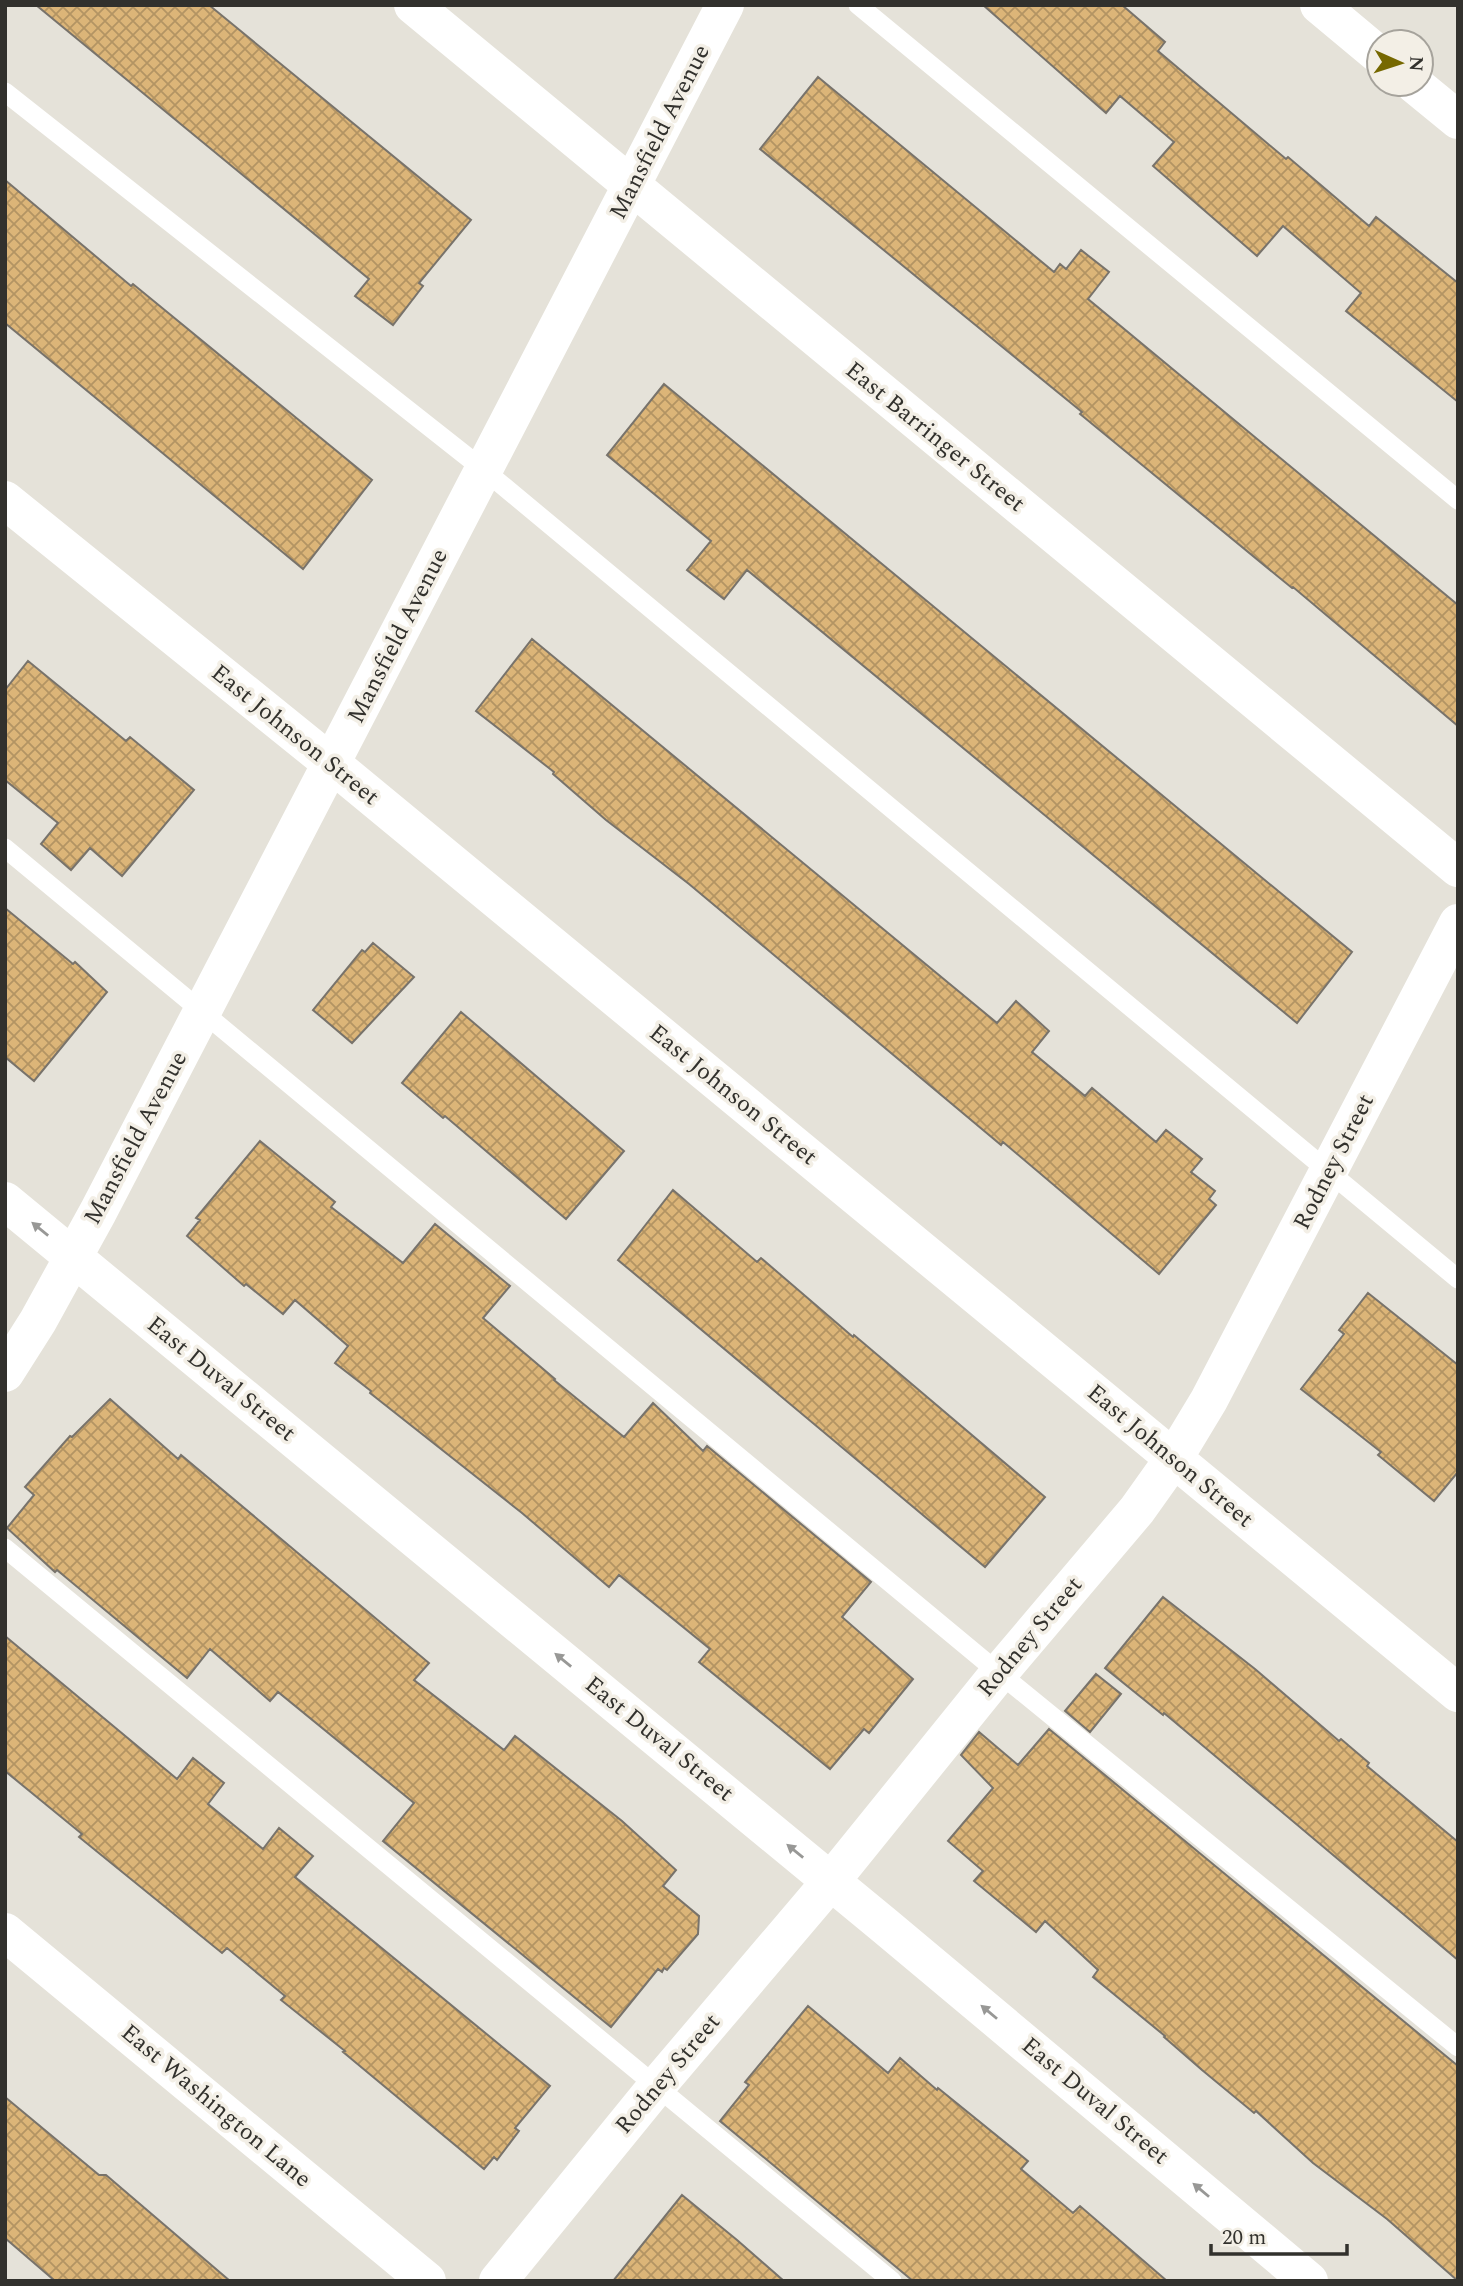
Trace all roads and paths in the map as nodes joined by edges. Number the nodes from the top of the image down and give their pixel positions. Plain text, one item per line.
1 (413, 5) edge
2 (725, 5) edge
3 (858, 5) edge
4 (1319, 5) edge
5 (1365, 43) edge
6 (5, 92) edge
7 (1431, 98) edge
8 (1458, 120) edge
9 (632, 186) junction
10 (484, 470) junction
11 (5, 500) edge
12 (1458, 500) edge
13 (332, 764) junction
14 (5, 848) edge
15 (1458, 868) edge
16 (1458, 923) edge
17 (203, 1011) junction
18 (1329, 1174) junction
19 (5, 1201) edge
20 (74, 1257) junction
21 (1458, 1279) edge
22 (5, 1373) edge
23 (1174, 1458) junction
24 (5, 1548) edge
25 (999, 1673) junction
26 (1458, 1693) edge
27 (831, 1881) junction
28 (5, 1932) edge
29 (1458, 2047) edge
30 (656, 2087) junction
31 (427, 2281) edge
32 (498, 2281) edge
33 (892, 2281) edge
34 (1310, 2281) edge

1 - 9 street, East Barringer Street
2 - 9 street, Mansfield Avenue
3 - 12 lane
4 - 5 street
6 - 10 lane
7 - 8 street
9 - 10 street, Mansfield Avenue
9 - 15 street, East Barringer Street
10 - 13 street, Mansfield Avenue
10 - 18 lane
11 - 13 street, East Johnson Street
13 - 17 street, Mansfield Avenue
13 - 23 street, East Johnson Street
14 - 17 lane
16 - 18 street, Rodney Street
17 - 20 street, Mansfield Avenue
17 - 25 lane
18 - 21 lane
18 - 23 street, Rodney Street
20 -> 19 street, East Duval Street
20 - 22 street, Mansfield Avenue
27 -> 20 street, East Duval Street
23 - 25 street, Rodney Street
23 - 26 street, East Johnson Street
24 - 30 lane
25 - 27 street, Rodney Street
25 - 29 lane
27 - 30 street, Rodney Street
34 -> 27 street, East Duval Street
28 - 31 street, East Washington Lane
30 - 32 street, Rodney Street
30 - 33 lane

